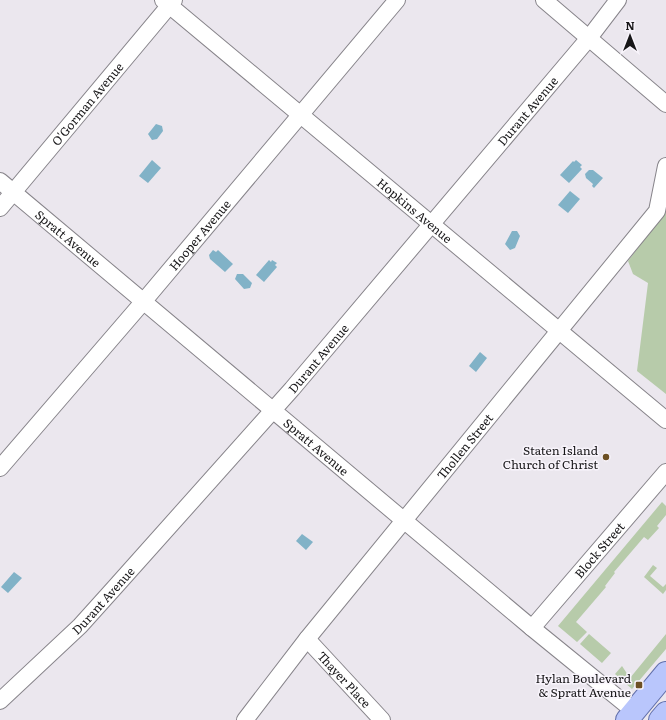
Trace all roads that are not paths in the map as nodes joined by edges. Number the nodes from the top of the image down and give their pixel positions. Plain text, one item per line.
1 (397, 0) edge
2 (544, 0) edge
3 (618, 0) edge
4 (169, 2) edge
5 (589, 38) junction
6 (666, 104) edge
7 (301, 115) junction
8 (666, 166) edge
9 (0, 181) edge
10 (13, 193) junction
11 (0, 208) edge
12 (431, 224) junction
13 (143, 302) junction
14 (560, 330) junction
15 (272, 411) junction
16 (666, 420) edge
17 (0, 468) edge
18 (666, 472) edge
19 (403, 520) junction
20 (532, 628) junction
21 (307, 639) junction
22 (666, 673) edge
23 (0, 701) edge
24 (666, 713) edge
25 (631, 716) edge
26 (245, 720) edge
27 (382, 720) edge
28 (660, 720) edge

1 - 7 street, Hooper Avenue
2 - 5 street
3 - 5 street, Durant Avenue
4 - 7 street, Hopkins Avenue
4 - 10 street, O'Gorman Avenue
5 - 6 street
5 - 12 street, Durant Avenue
7 - 12 street, Hopkins Avenue
7 - 13 street, Hooper Avenue
8 - 14 street, Thollen Street
9 - 10 street, Spratt Avenue
10 - 11 street, O'Gorman Avenue
10 - 13 street, Spratt Avenue
12 - 14 street, Hopkins Avenue
12 - 15 street, Durant Avenue
13 - 15 street, Spratt Avenue
13 - 17 street, Hooper Avenue
14 - 16 street, Hopkins Avenue
14 - 19 street, Thollen Street
15 - 19 street, Spratt Avenue
15 - 23 street, Durant Avenue
18 - 20 street, Block Street
19 - 20 street, Spratt Avenue
19 - 21 street, Thollen Street
20 - 25 street, Spratt Avenue
21 - 26 street, Thollen Street
21 - 27 street, Thayer Place
22 - 25 main road
24 - 28 main road

